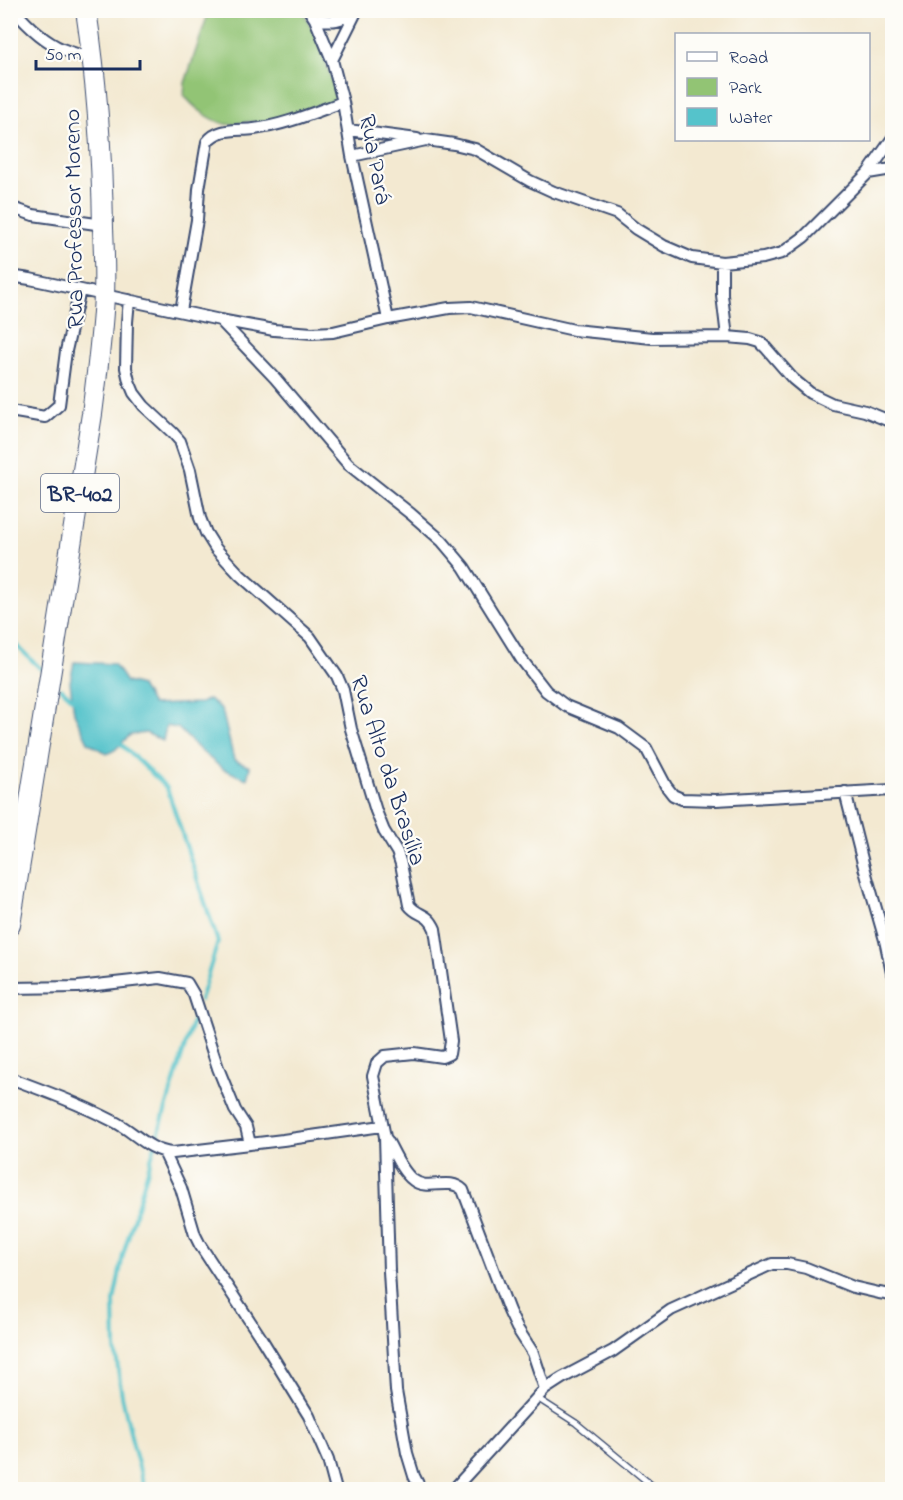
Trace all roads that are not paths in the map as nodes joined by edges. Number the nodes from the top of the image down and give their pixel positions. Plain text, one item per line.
1 (14, 10) edge
2 (29, 10) edge
3 (86, 10) edge
4 (356, 11) edge
5 (312, 15) edge
6 (27, 25) junction
7 (93, 58) junction
8 (332, 60) junction
9 (344, 102) junction
10 (348, 130) junction
11 (892, 139) edge
12 (426, 140) junction
13 (352, 156) junction
14 (892, 169) edge
15 (868, 173) junction
16 (10, 207) edge
17 (103, 225) junction
18 (722, 262) junction
19 (10, 276) edge
20 (80, 290) junction
21 (104, 295) junction
22 (129, 300) junction
23 (181, 312) junction
24 (219, 320) junction
25 (388, 320) junction
26 (726, 337) junction
27 (10, 411) edge
28 (892, 422) edge
29 (892, 790) edge
30 (845, 792) junction
31 (10, 925) edge
32 (892, 972) edge
33 (10, 988) edge
34 (10, 1078) edge
35 (384, 1131) junction
36 (250, 1144) junction
37 (164, 1152) junction
38 (892, 1295) edge
39 (545, 1389) junction
40 (537, 1398) junction
41 (655, 1488) edge
42 (336, 1490) edge
43 (421, 1490) edge
44 (453, 1490) edge

1 - 6 street
2 - 6 street
3 - 7 highway, Rua Professor Moreno / BR-402
4 - 5 street
4 - 8 street
5 - 8 street, Rua Pará
6 - 7 street
7 - 17 highway, Rua Professor Moreno / BR-402
8 - 9 street, Rua Pará
9 - 10 street, Rua Pará
9 - 23 street
10 - 12 street
10 - 13 street, Rua Pará
11 - 15 street
12 - 13 street
12 - 18 street
13 - 25 street, Rua Pará
14 - 15 street
15 - 18 street
16 - 17 street
17 - 21 highway, Rua Professor Moreno / BR-402
18 - 26 street
19 - 20 street
20 - 21 street
20 - 27 street
21 - 22 street
21 - 31 highway, Rua Professor Moreno / BR-402
22 - 23 street
22 - 35 street, Rua Alto da Brasília
23 - 24 street
24 - 25 street
24 - 30 street
25 - 26 street
26 - 28 street
29 - 30 street
30 - 32 street
33 - 36 street
34 - 37 street
35 - 36 street
35 - 39 street
35 - 43 street
36 - 37 street
37 - 42 street
38 - 39 street
39 - 40 street
40 - 41 lane
40 - 44 street

